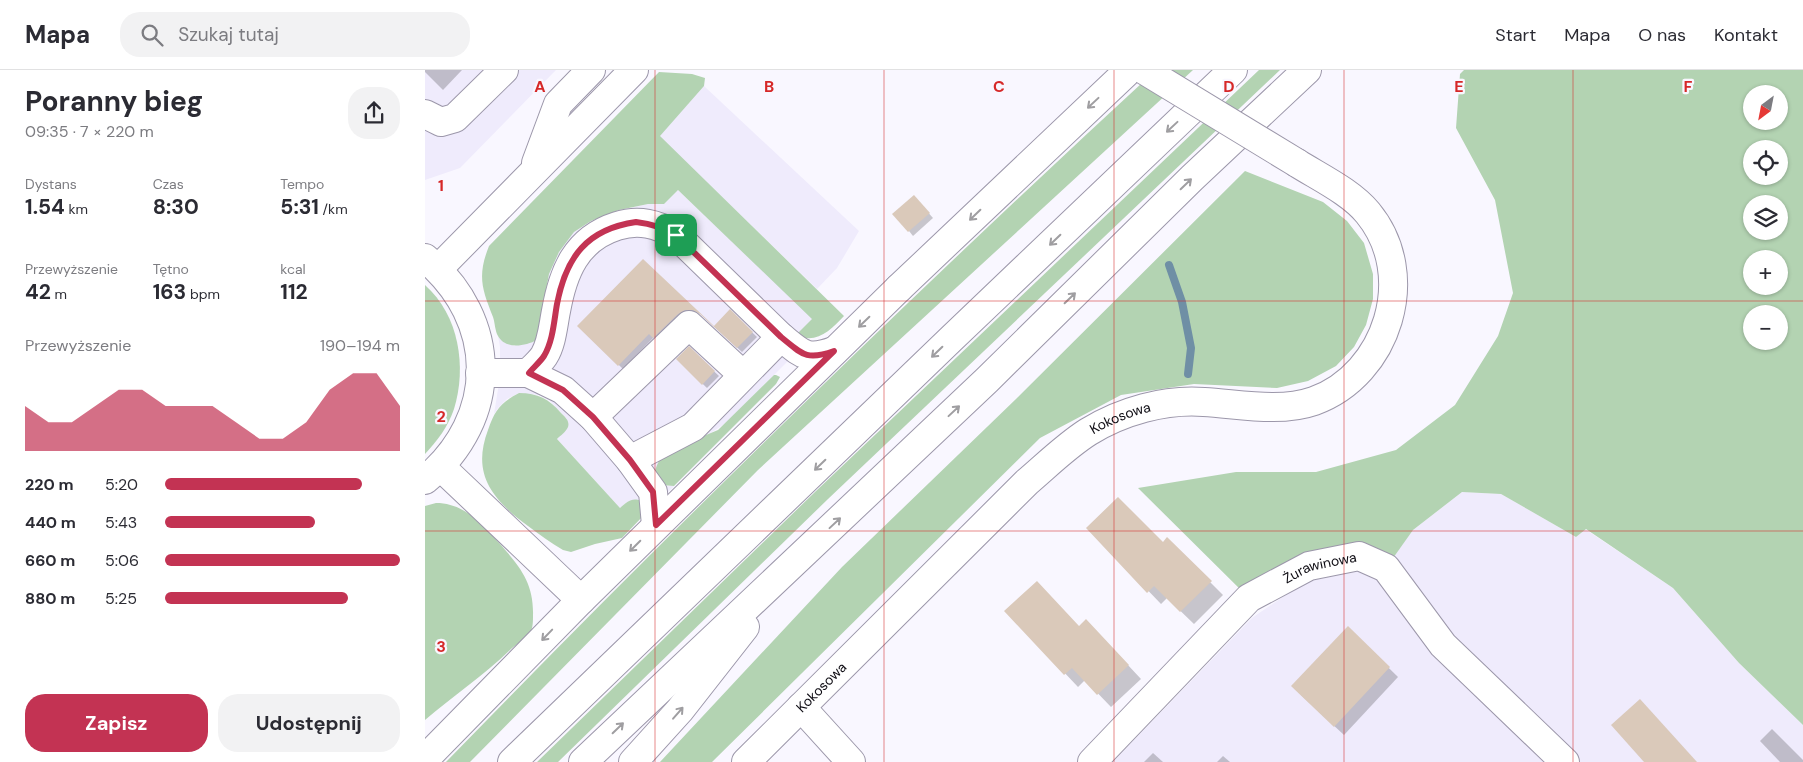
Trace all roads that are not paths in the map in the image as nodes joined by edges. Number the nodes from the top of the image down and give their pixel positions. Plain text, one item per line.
1 (503, 70) edge
2 (591, 70) edge
3 (634, 70) edge
4 (1129, 70) edge
5 (1145, 70) edge
6 (1233, 70) edge
7 (1307, 70) edge
8 (425, 114) edge
9 (531, 174) junction
10 (431, 264) edge
11 (781, 337) junction
12 (834, 351) junction
13 (480, 373) junction
14 (529, 373) junction
15 (743, 375) junction
16 (593, 417) junction
17 (630, 460) junction
18 (433, 473) edge
19 (656, 525) junction
20 (800, 556) junction
21 (581, 600) junction
22 (801, 707) junction
23 (425, 759) edge
24 (512, 762) edge
25 (583, 762) edge
26 (633, 762) edge
27 (746, 762) edge
28 (851, 762) edge
29 (1092, 762) edge
30 (1565, 762) edge

1 - 8 main road
2 - 9 main road
3 - 9 main road
4 -> 12 main road
5 - 22 main road, Kokosowa, bridge
6 -> 24 main road
20 -> 7 main road
9 - 10 main road
10 - 13 main road
11 - 12 main road
11 - 14 main road
11 - 15 main road
12 - 19 main road
13 - 14 main road
13 - 18 main road
14 - 16 main road
15 - 16 main road
15 - 17 main road
16 - 17 main road
17 - 19 main road
18 - 21 main road
19 -> 21 main road
25 -> 20 main road
26 -> 20 main road
21 -> 23 main road
22 - 27 main road, Kokosowa
22 - 28 main road
29 - 30 main road, Żurawinowa

